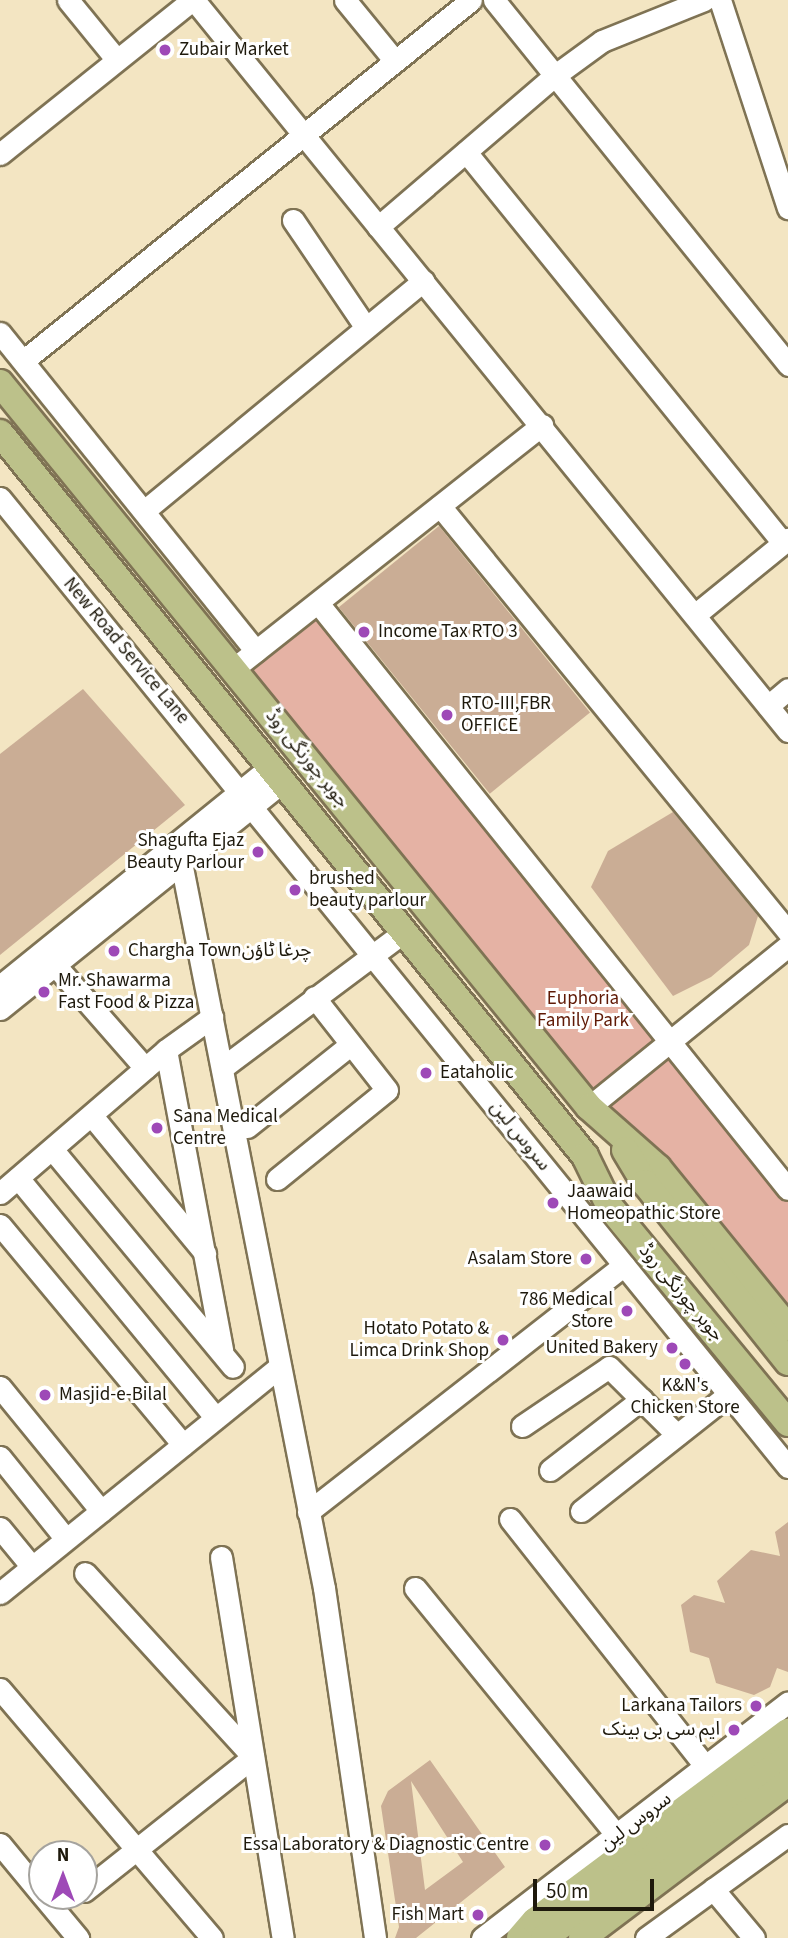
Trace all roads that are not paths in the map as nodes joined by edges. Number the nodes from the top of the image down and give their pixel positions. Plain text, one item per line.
1 (68, 0) edge
2 (193, 0) edge
3 (345, 0) edge
4 (471, 0) edge
5 (494, 0) edge
6 (704, 0) edge
7 (720, 0) edge
8 (117, 60) junction
9 (395, 61) junction
10 (554, 76) junction
11 (302, 135) junction
12 (466, 152) junction
13 (0, 154) edge
14 (788, 208) edge
15 (293, 220) dead end
16 (378, 227) junction
17 (423, 281) junction
18 (366, 328) junction
19 (0, 332) edge
20 (23, 361) junction
21 (788, 365) edge
22 (0, 383) edge
23 (542, 425) junction
24 (38, 431) junction
25 (7, 441) edge
26 (64, 462) junction
27 (40, 483) junction
28 (0, 498) edge
29 (440, 506) junction
30 (144, 511) junction
31 (785, 541) edge
32 (318, 603) junction
33 (696, 614) junction
34 (256, 652) junction
35 (233, 669) junction
36 (788, 690) edge
37 (768, 706) junction
38 (788, 731) edge
39 (275, 776) junction
40 (247, 797) junction
41 (181, 862) junction
42 (788, 932) edge
43 (401, 934) junction
44 (788, 946) edge
45 (372, 953) junction
46 (49, 958) junction
47 (0, 986) edge
48 (314, 998) junction
49 (0, 1009) edge
50 (212, 1017) junction
51 (671, 1044) junction
52 (349, 1046) junction
53 (166, 1050) junction
54 (145, 1068) junction
55 (222, 1068) junction
56 (589, 1107) junction
57 (92, 1116) junction
58 (247, 1127) dead end
59 (615, 1134) junction
60 (52, 1149) junction
61 (585, 1156) junction
62 (277, 1179) dead end
63 (6, 1185) edge
64 (788, 1189) edge
65 (0, 1225) edge
66 (206, 1254) junction
67 (624, 1265) junction
68 (788, 1328) edge
69 (788, 1362) edge
70 (279, 1367) junction
71 (0, 1387) edge
72 (788, 1394) edge
73 (728, 1395) junction
74 (642, 1399) junction
75 (216, 1418) junction
76 (788, 1423) edge
77 (523, 1426) dead end
78 (677, 1435) junction
79 (183, 1445) junction
80 (0, 1457) edge
81 (788, 1467) edge
82 (550, 1470) dead end
83 (101, 1511) junction
84 (581, 1511) dead end
85 (308, 1512) junction
86 (510, 1519) dead end
87 (0, 1528) edge
88 (66, 1539) junction
89 (221, 1557) dead end
90 (32, 1567) junction
91 (85, 1573) dead end
92 (415, 1588) dead end
93 (0, 1593) edge
94 (0, 1689) edge
95 (788, 1702) edge
96 (788, 1732) edge
97 (253, 1757) junction
98 (788, 1757) edge
99 (707, 1768) junction
100 (788, 1783) edge
101 (788, 1798) edge
102 (788, 1835) edge
103 (617, 1836) junction
104 (0, 1844) edge
105 (137, 1850) junction
106 (8, 1870) edge
107 (98, 1880) edge
108 (28, 1884) edge
109 (713, 1889) junction
110 (55, 1910) edge
111 (61, 1910) edge
112 (57, 1913) junction
113 (546, 1937) edge
114 (78, 1938) edge
115 (212, 1938) edge
116 (283, 1938) edge
117 (375, 1938) edge
118 (482, 1938) edge
119 (520, 1938) edge
120 (582, 1938) edge
121 (612, 1938) edge
122 (646, 1938) edge
123 (754, 1938) edge

1 - 8 street
2 - 8 street
2 - 11 street
3 - 9 street
4 - 9 street
5 - 10 street
6 - 10 street
7 - 14 street
8 - 13 street
9 - 11 street
10 - 12 street
10 - 21 street
11 - 16 street
11 - 20 street
12 - 16 street
12 - 31 street
15 - 18 street
16 - 17 street
17 - 18 street
17 - 23 street
18 - 30 street
19 - 20 street
20 - 30 street
22 - 24 main road, جوہر چورنگی روڈ
23 - 29 street
23 - 33 street
24 - 25 main road
24 - 26 main road, جوہر چورنگی روڈ
25 - 27 main road, جوہر چورنگی روڈ
26 - 27 main road
26 - 35 main road, جوہر چورنگی روڈ
27 - 39 main road, جوہر چورنگی روڈ
28 - 40 street, New Road Service Lane
29 - 32 street
29 - 42 street
30 - 34 street
31 - 33 street
32 - 34 street
32 - 51 street
33 - 37 street
34 - 35 street
35 - 56 main road, جوہر چورنگی روڈ
36 - 37 street
37 - 38 street
39 - 40 street
39 - 43 main road, جوہر چورنگی روڈ
40 - 41 street
40 - 45 street, سروس لین
40 - 46 street
41 - 46 street
41 - 50 street
43 - 45 street
43 - 61 main road, جوہر چورنگی روڈ
44 - 51 street
45 - 48 street
45 - 67 street, سروس لین
46 - 47 street
46 - 49 street
46 - 54 street
48 - 52 street
48 - 55 street
50 - 53 street
50 - 55 street
51 - 56 street
51 - 64 street
52 - 58 street
52 - 62 street
53 - 54 street
53 - 66 street
54 - 57 street
55 - 70 street
56 - 59 main road, جوہر چورنگی روڈ
57 - 60 street
57 - 66 street
59 - 68 main road, جوہر چورنگی روڈ
59 - 69 main road, جوہر چورنگی روڈ
60 - 63 street
60 - 66 street
61 - 72 main road, جوہر چورنگی روڈ
61 - 76 main road, جوہر چورنگی روڈ
63 - 75 street
65 - 79 street
67 - 73 street, سروس لین
67 - 85 street
70 - 75 street
70 - 85 street
71 - 83 street
73 - 78 street
73 - 81 street, سروس لین
74 - 77 street
74 - 78 street
74 - 82 street
75 - 79 street
78 - 84 street
79 - 83 street
80 - 88 street
83 - 88 street
85 - 117 street
86 - 99 street
87 - 90 street
88 - 90 street
89 - 97 street
90 - 93 street
91 - 97 street
92 - 103 street
94 - 105 street
95 - 99 street, سروس لین
96 - 119 main road
97 - 105 street
97 - 116 street
98 - 113 main road
99 - 103 street, سروس لین
100 - 120 main road
101 - 121 main road
102 - 109 street
103 - 118 street, سروس لین
104 - 106 street
105 - 107 street
105 - 115 street
106 - 108 street
109 - 122 street
109 - 123 street
110 - 112 street
111 - 112 street
112 - 114 street

